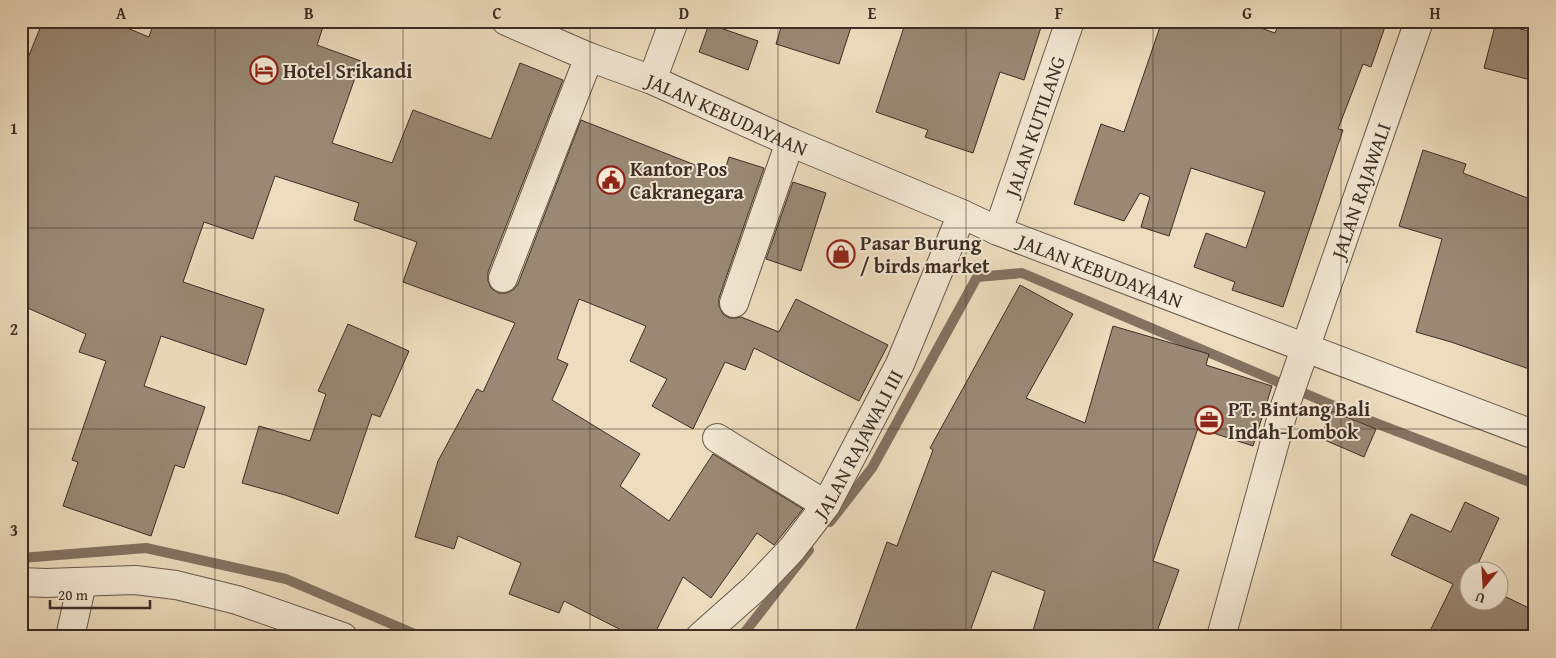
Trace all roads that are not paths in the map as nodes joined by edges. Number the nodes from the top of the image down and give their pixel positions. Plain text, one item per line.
1 (506, 21) edge
2 (674, 21) edge
3 (1070, 21) edge
4 (1419, 21) edge
5 (588, 57) junction
6 (652, 80) junction
7 (790, 142) junction
8 (962, 214) junction
9 (998, 231) junction
10 (503, 278) dead end
11 (734, 303) dead end
12 (1303, 354) junction
13 (1535, 435) edge
14 (717, 438) dead end
15 (826, 505) junction
16 (21, 582) edge
17 (82, 583) junction
18 (703, 634) edge
19 (336, 636) edge
20 (70, 637) edge
21 (1221, 637) edge

1 - 5 street, JALAN KEBUDAYAAN
2 - 6 street
3 - 9 street, JALAN KUTILANG
4 - 12 street, JALAN RAJAWALI
5 - 6 street, JALAN KEBUDAYAAN
5 - 10 street
6 - 7 street, JALAN KEBUDAYAAN
7 - 8 street, JALAN KEBUDAYAAN
7 - 11 street
8 - 9 street, JALAN KEBUDAYAAN
8 - 15 street, JALAN RAJAWALI III
9 - 12 street, JALAN KEBUDAYAAN
12 - 13 street, JALAN KEBUDAYAAN
12 - 21 street, JALAN RAJAWALI
14 - 15 street
15 - 18 street, JALAN RAJAWALI III
16 - 17 street
17 - 19 street
17 - 20 street

